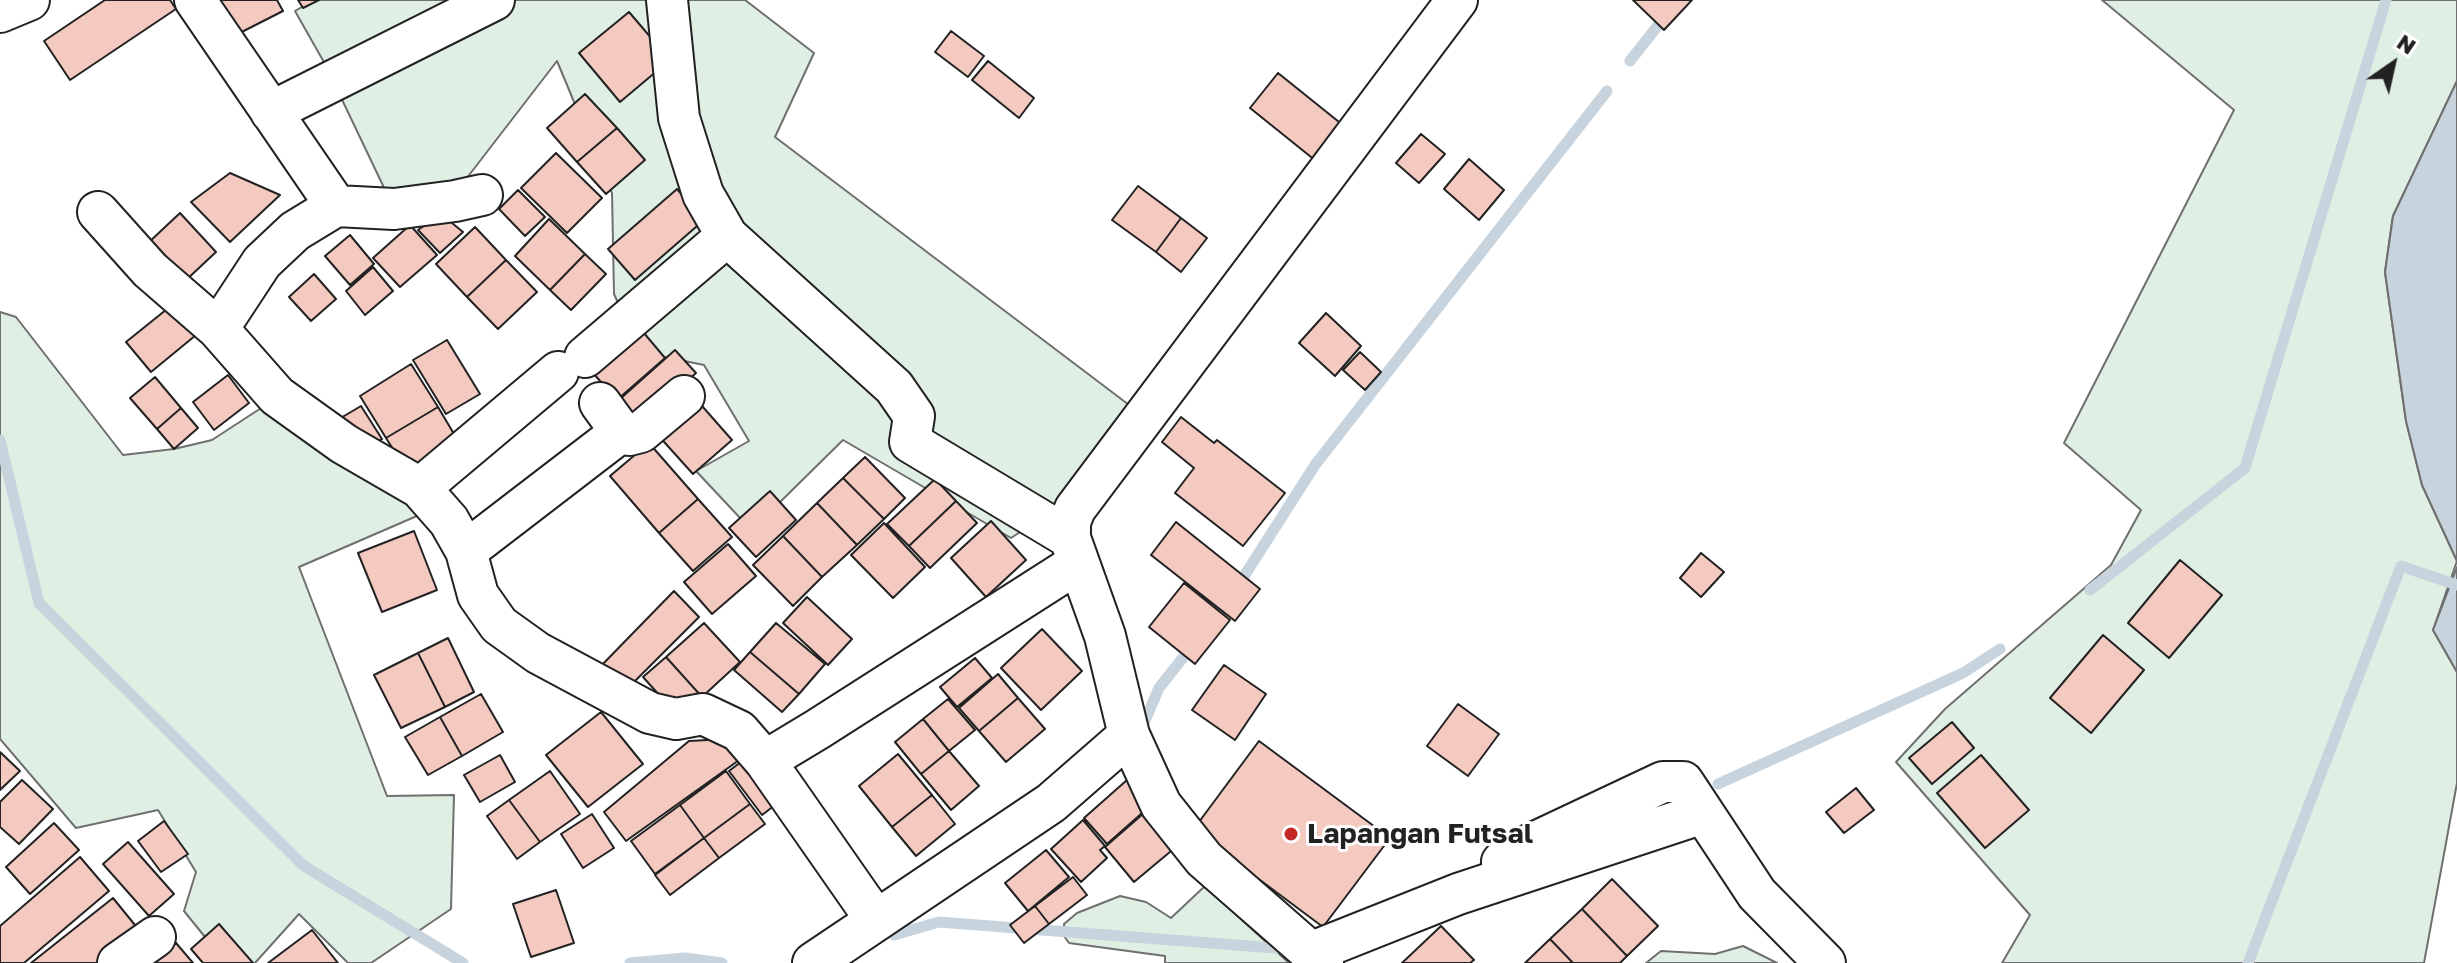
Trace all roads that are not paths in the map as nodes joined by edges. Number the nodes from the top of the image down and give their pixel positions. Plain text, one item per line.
1 (29, 0) edge
2 (195, 0) edge
3 (494, 0) edge
4 (667, 0) edge
5 (1457, 0) edge
6 (0, 12) edge
7 (271, 112) junction
8 (482, 195) dead end
9 (336, 206) junction
10 (98, 212) dead end
11 (727, 236) junction
12 (218, 329) junction
13 (684, 396) dead end
14 (420, 488) junction
15 (1074, 550) junction
16 (466, 551) junction
17 (1129, 735) junction
18 (765, 761) junction
19 (876, 920) junction
20 (155, 937) dead end
21 (1318, 958) edge
22 (118, 963) edge
23 (813, 963) edge
24 (1825, 963) edge

1 - 6 street
2 - 7 street
3 - 7 street
4 - 11 street
5 - 15 street
7 - 9 street
8 - 9 street
9 - 12 street
10 - 12 street
11 - 14 street
11 - 15 street
12 - 14 street
13 - 16 street
14 - 16 street
15 - 17 street
15 - 18 street
16 - 18 street
17 - 19 street
17 - 21 street
18 - 19 street
19 - 23 street
20 - 22 street
21 - 24 street

